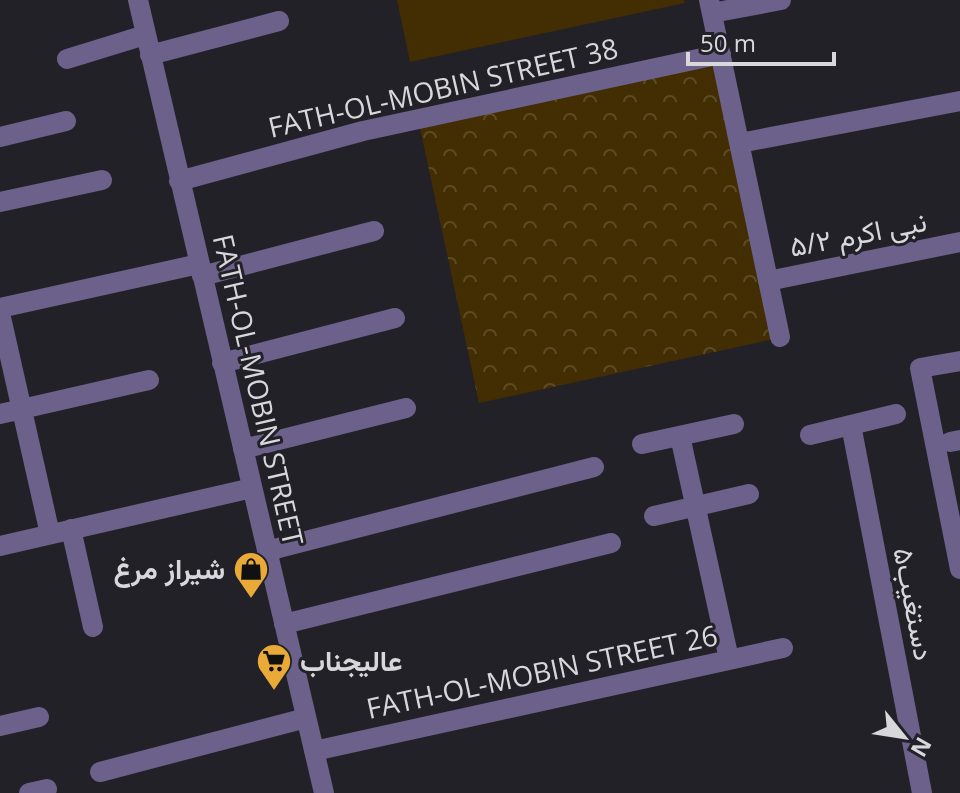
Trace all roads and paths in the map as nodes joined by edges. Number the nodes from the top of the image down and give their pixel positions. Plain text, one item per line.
1 (138, 0) edge
2 (781, 0) edge
3 (710, 6) edge
4 (279, 21) dead end
5 (147, 45) junction
6 (721, 54) junction
7 (67, 59) dead end
8 (960, 101) edge
9 (66, 121) dead end
10 (0, 137) edge
11 (740, 143) junction
12 (102, 180) dead end
13 (179, 181) junction
14 (0, 202) edge
15 (374, 231) dead end
16 (960, 242) edge
17 (200, 270) junction
18 (768, 281) junction
19 (0, 310) edge
20 (395, 318) dead end
21 (780, 337) dead end
22 (960, 361) edge
23 (222, 363) junction
24 (149, 380) dead end
25 (406, 408) dead end
26 (22, 409) junction
27 (0, 414) edge
28 (896, 414) dead end
29 (734, 424) dead end
30 (851, 425) junction
31 (810, 435) dead end
32 (680, 436) junction
33 (642, 444) dead end
34 (243, 449) junction
35 (594, 467) dead end
36 (252, 488) junction
37 (749, 494) dead end
38 (696, 506) junction
39 (654, 516) dead end
40 (71, 529) junction
41 (50, 534) junction
42 (611, 543) dead end
43 (0, 546) edge
44 (267, 551) junction
45 (960, 569) edge
46 (284, 624) junction
47 (93, 627) dead end
48 (783, 648) dead end
49 (729, 659) junction
50 (39, 717) dead end
51 (306, 718) junction
52 (0, 726) edge
53 (314, 751) junction
54 (100, 772) dead end
55 (324, 793) edge
56 (922, 793) edge

1 - 5 street, FATH-OL-MOBIN STREET
2 - 3 street
3 - 6 street
4 - 5 street
5 - 7 street
5 - 13 street, FATH-OL-MOBIN STREET
6 - 11 street
6 - 13 street, FATH-OL-MOBIN STREET 38
8 - 11 street
9 - 10 street
11 - 18 street
12 - 14 street
13 - 17 street, FATH-OL-MOBIN STREET
15 - 17 street
16 - 18 street, نبی اکرم ۵/۲
17 - 19 street
17 - 23 street, FATH-OL-MOBIN STREET
18 - 21 street
19 - 26 street
20 - 23 street
22 - 45 street
23 - 34 street, FATH-OL-MOBIN STREET
24 - 26 street
25 - 34 street
26 - 27 street
26 - 41 street
28 - 30 street
29 - 32 street
30 - 31 street
30 - 56 street, دستغیب۵
32 - 33 street
32 - 38 street
34 - 36 street, FATH-OL-MOBIN STREET
35 - 44 street
36 - 40 street
36 - 44 street, FATH-OL-MOBIN STREET
37 - 38 street
38 - 39 street
38 - 49 street
40 - 41 street
40 - 47 street
41 - 43 street
42 - 46 street
44 - 46 street, FATH-OL-MOBIN STREET
46 - 51 street, FATH-OL-MOBIN STREET
48 - 49 street, FATH-OL-MOBIN STREET 26
49 - 53 street, FATH-OL-MOBIN STREET 26
50 - 52 street
51 - 53 street, FATH-OL-MOBIN STREET
51 - 54 street
53 - 55 street, FATH-OL-MOBIN STREET

